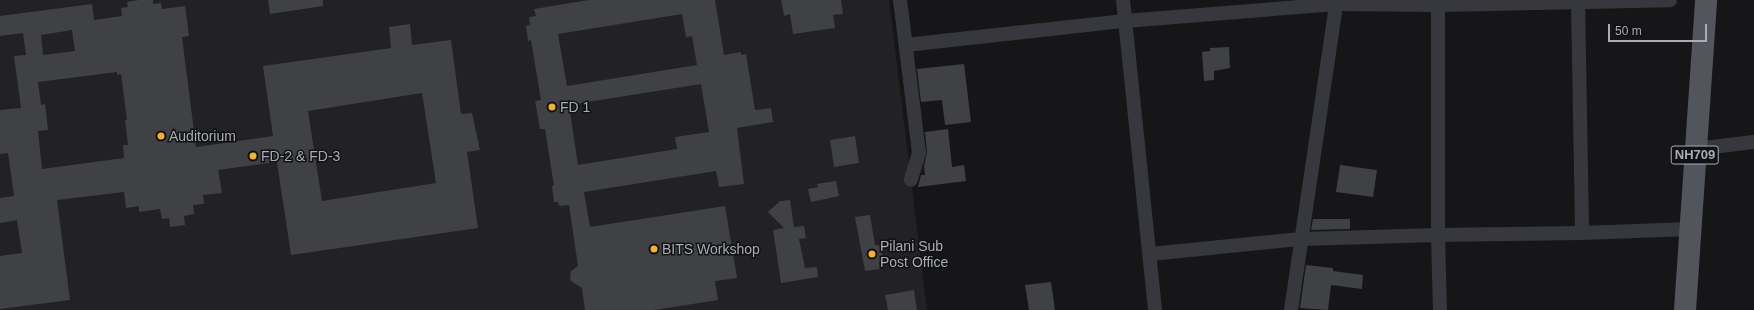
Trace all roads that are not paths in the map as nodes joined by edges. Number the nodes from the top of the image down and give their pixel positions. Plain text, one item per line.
1 (900, 0) edge
2 (1123, 0) edge
3 (1670, 0) edge
4 (1706, 0) edge
5 (1578, 1) edge
6 (1337, 2) edge
7 (1438, 3) edge
8 (1125, 21) junction
9 (906, 45) junction
10 (1754, 142) edge
11 (1696, 149) junction
12 (911, 180) dead end
13 (1690, 229) junction
14 (1582, 233) junction
15 (1438, 234) junction
16 (1301, 239) junction
17 (1150, 254) junction
18 (1155, 310) edge
19 (1291, 310) edge
20 (1440, 310) edge
21 (1684, 310) edge

1 - 9 street
2 - 8 street
3 - 5 street
4 - 11 main road, NH709
5 - 7 street
5 - 14 street
6 - 7 street
6 - 8 street
6 - 16 street
7 - 15 street
8 - 9 street
8 - 17 street
9 - 12 street
10 - 11 street
11 - 13 main road, NH709
13 - 14 street
13 - 21 main road, NH709
14 - 15 street
15 - 16 street
15 - 20 street
16 - 17 street
16 - 19 street
17 - 18 street

